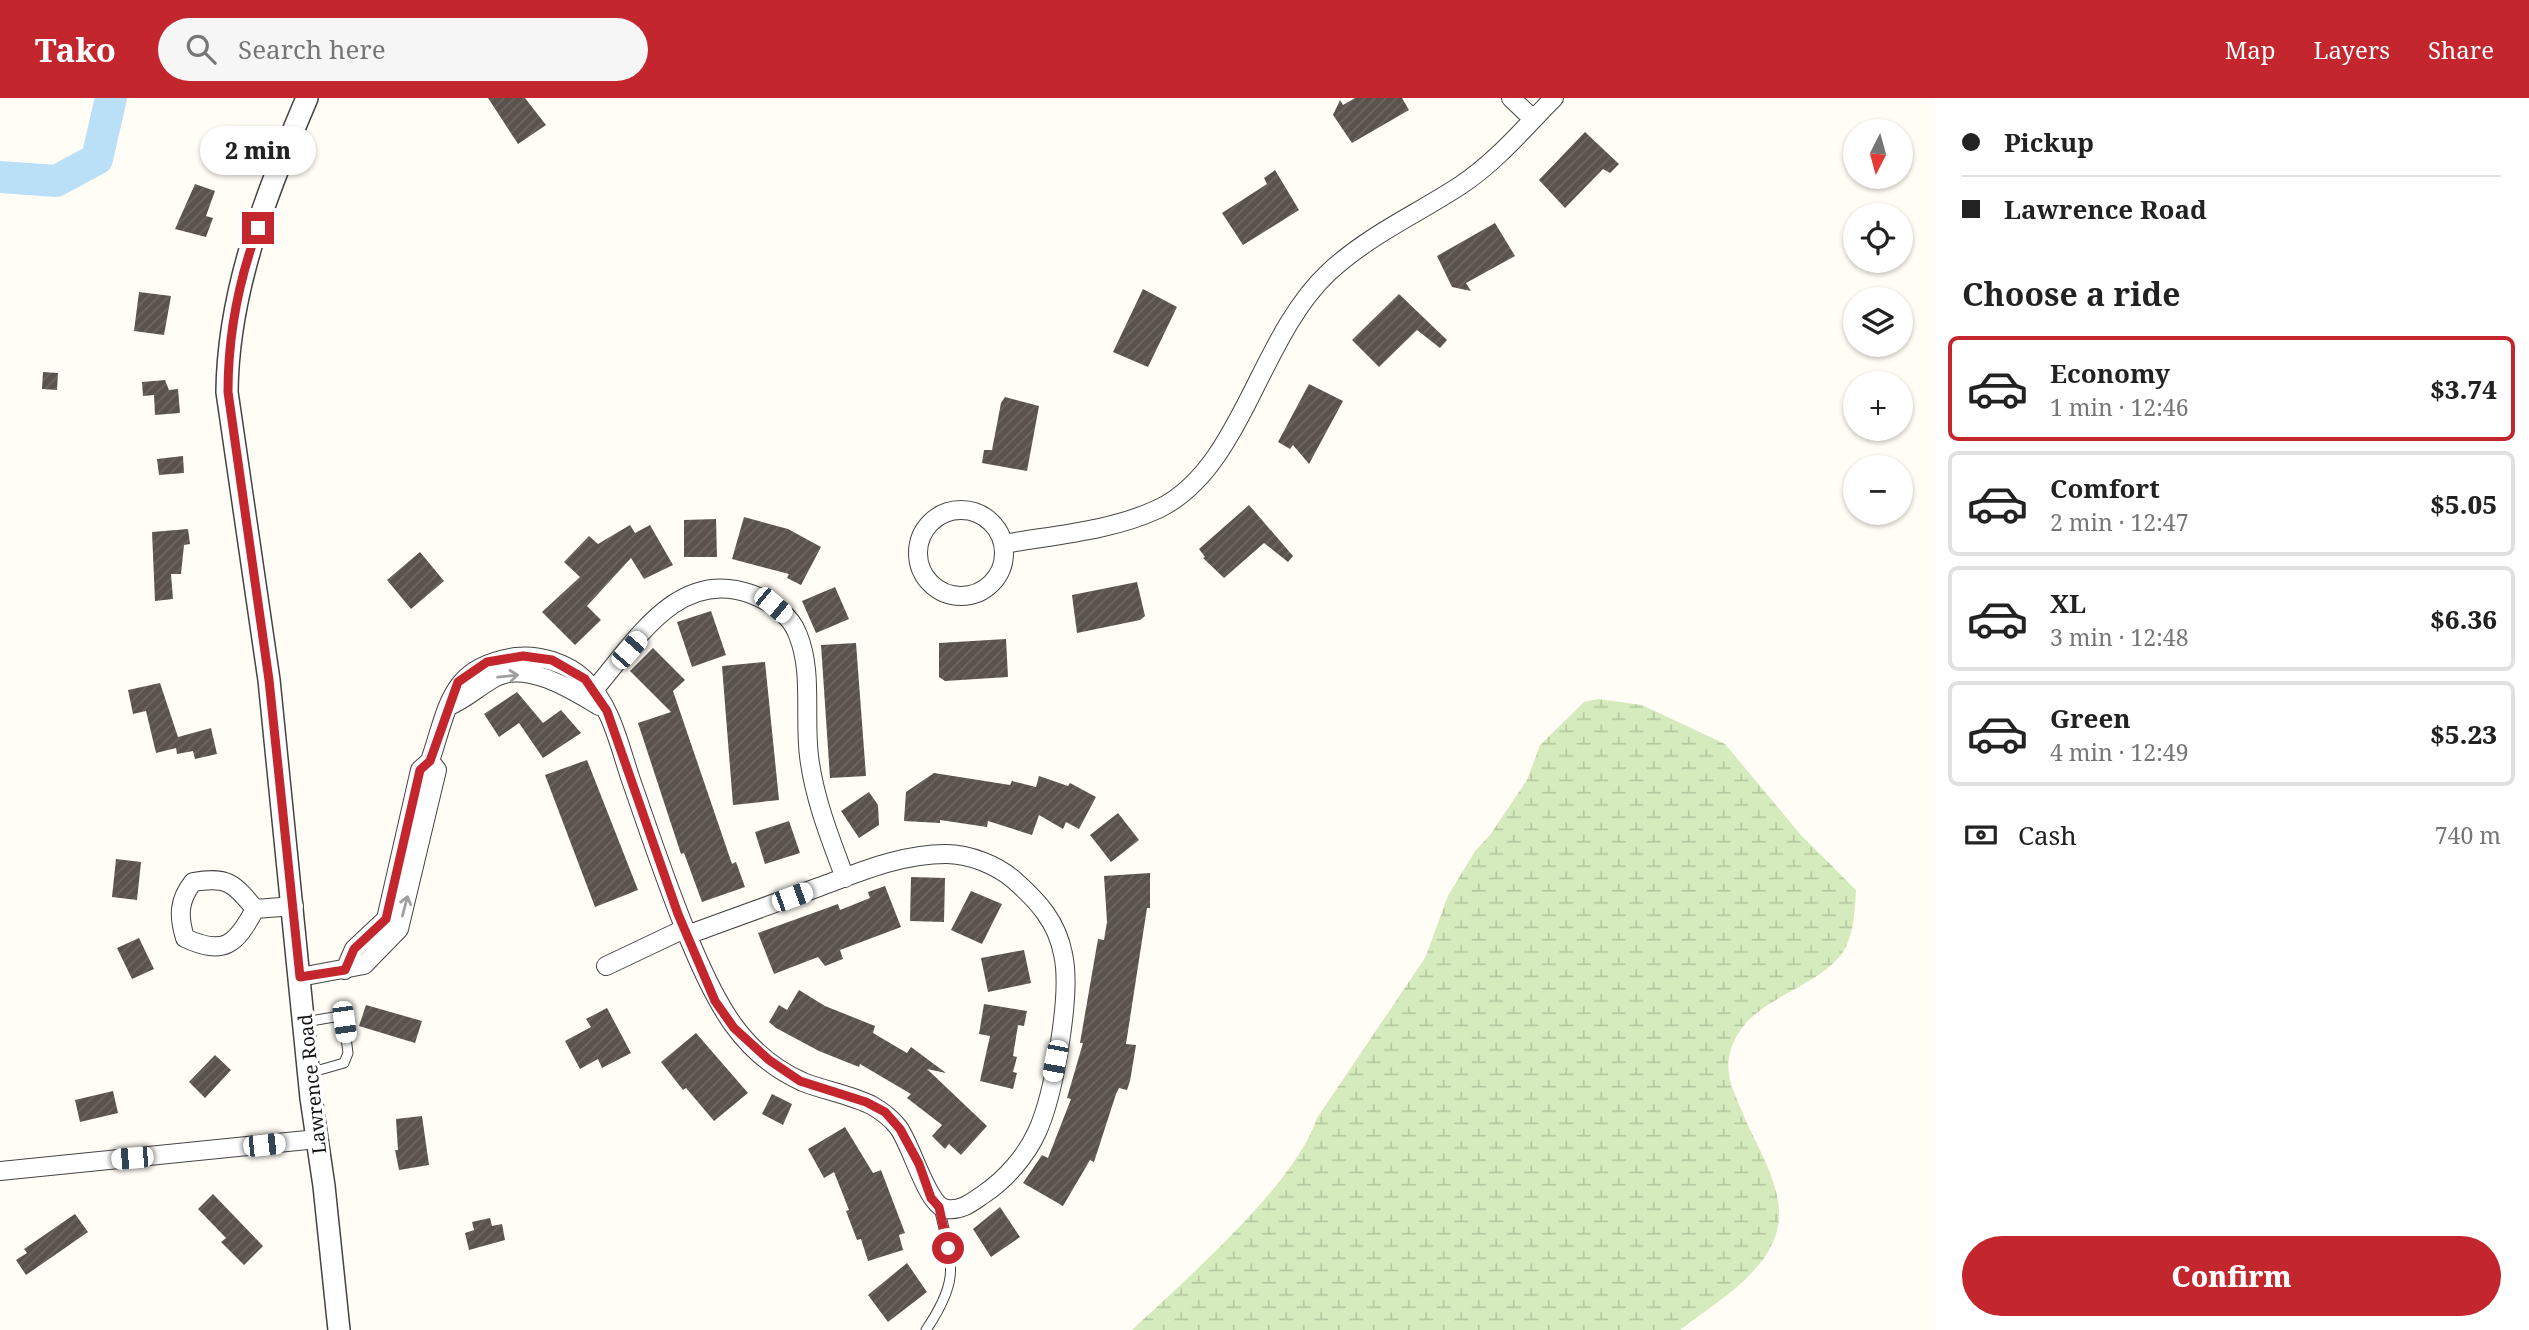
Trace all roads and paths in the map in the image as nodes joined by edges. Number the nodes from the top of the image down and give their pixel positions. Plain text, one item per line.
1 (307, 98) edge
2 (1511, 98) edge
3 (1554, 98) edge
4 (1533, 119) junction
5 (1003, 544) junction
6 (593, 691) junction
7 (449, 706) junction
8 (607, 711) junction
9 (845, 878) junction
10 (294, 906) junction
11 (254, 909) junction
12 (686, 932) junction
13 (606, 966) dead end
14 (300, 977) junction
15 (304, 1022) junction
16 (309, 1073) junction
17 (317, 1139) junction
18 (0, 1171) edge
19 (939, 1207) junction
20 (339, 1330) edge
21 (926, 1330) edge

1 - 10 street, Lawrence Road
2 - 4 street
3 - 4 street
4 - 5 street
5 - 5 street
6 - 7 street
6 - 8 street
6 - 9 street
7 -> 8 street
7 - 14 street
8 - 12 street
9 - 12 street
9 - 19 street
10 - 11 street
10 - 14 street, Lawrence Road
11 - 11 street
12 - 13 street
12 - 19 street
14 - 15 street, Lawrence Road
15 - 16 street, Lawrence Road
15 - 16 lane
16 - 17 street, Lawrence Road
17 - 18 street
17 - 20 street, Lawrence Road
19 - 21 lane

